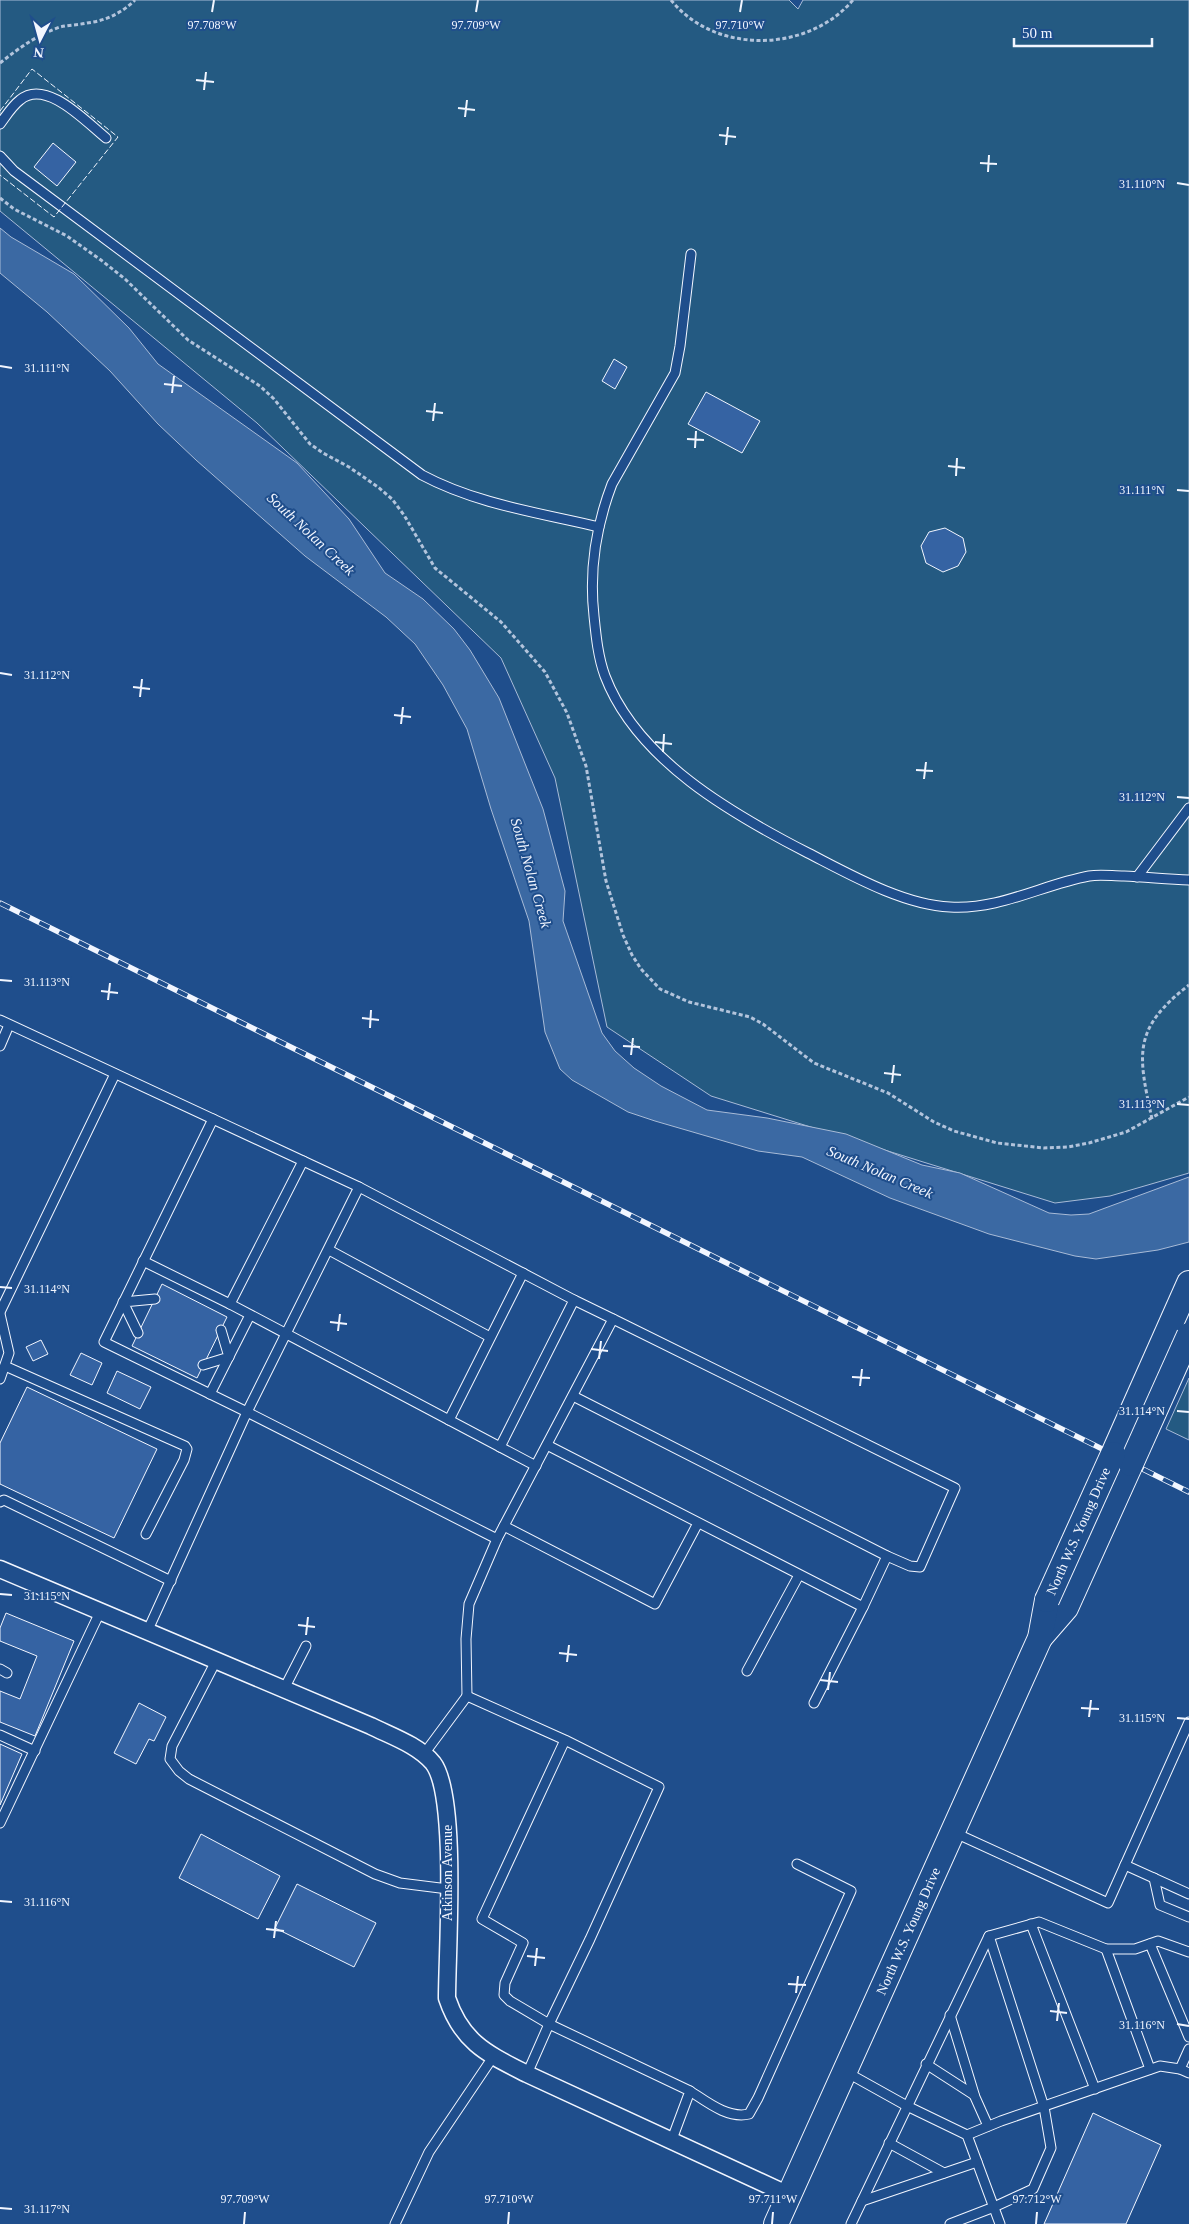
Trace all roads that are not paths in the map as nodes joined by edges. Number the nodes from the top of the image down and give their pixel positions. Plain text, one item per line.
1 (0, 124) edge
2 (106, 138) dead end
3 (0, 156) edge
4 (691, 254) dead end
5 (599, 527) junction
6 (1189, 808) edge
7 (1137, 877) junction
8 (1189, 880) edge
9 (0, 1020) edge
10 (9, 1025) junction
11 (0, 1046) edge
12 (116, 1074) junction
13 (213, 1119) junction
14 (303, 1161) junction
15 (359, 1187) junction
16 (329, 1250) junction
17 (143, 1261) junction
18 (523, 1273) junction
19 (1189, 1283) edge
20 (155, 1299) dead end
21 (574, 1300) junction
22 (123, 1302) junction
23 (230, 1304) junction
24 (0, 1313) edge
25 (250, 1314) junction
26 (612, 1319) junction
27 (221, 1330) dead end
28 (138, 1333) dead end
29 (287, 1335) junction
30 (1189, 1336) edge
31 (490, 1337) junction
32 (229, 1357) junction
33 (203, 1365) dead end
34 (5, 1366) junction
35 (0, 1379) edge
36 (210, 1394) junction
37 (572, 1396) junction
38 (247, 1412) junction
39 (449, 1420) junction
40 (547, 1445) junction
41 (500, 1447) junction
42 (1122, 1459) junction
43 (536, 1466) junction
44 (0, 1502) edge
45 (698, 1523) junction
46 (504, 1526) junction
47 (146, 1534) dead end
48 (497, 1539) junction
49 (887, 1556) junction
50 (0, 1569) edge
51 (800, 1575) junction
52 (170, 1580) junction
53 (863, 1607) junction
54 (100, 1612) junction
55 (148, 1632) junction
56 (306, 1646) dead end
57 (216, 1661) junction
58 (747, 1671) dead end
59 (284, 1690) junction
60 (467, 1696) junction
61 (814, 1703) dead end
62 (1189, 1722) edge
63 (0, 1735) edge
64 (565, 1740) junction
65 (35, 1751) junction
66 (424, 1754) junction
67 (0, 1823) edge
68 (953, 1832) junction
69 (797, 1864) dead end
70 (1125, 1865) junction
71 (1154, 1878) junction
72 (448, 1889) junction
73 (1189, 1894) edge
74 (1189, 1917) edge
75 (1031, 1924) junction
76 (989, 1936) junction
77 (1150, 1944) junction
78 (1106, 1949) junction
79 (1189, 1952) edge
80 (950, 2015) junction
81 (549, 2024) junction
82 (1189, 2037) edge
83 (1189, 2049) edge
84 (494, 2057) junction
85 (926, 2064) junction
86 (1150, 2069) junction
87 (845, 2071) junction
88 (1185, 2071) edge
89 (527, 2074) junction
90 (1095, 2089) junction
91 (690, 2091) junction
92 (975, 2097) junction
93 (906, 2106) junction
94 (1044, 2107) junction
95 (988, 2126) junction
96 (967, 2135) junction
97 (671, 2142) junction
98 (889, 2143) junction
99 (977, 2162) junction
100 (944, 2173) junction
101 (789, 2195) junction
102 (862, 2201) junction
103 (994, 2207) junction
104 (396, 2224) edge
105 (776, 2224) edge
106 (851, 2224) edge
107 (950, 2224) edge
108 (1000, 2224) edge

1 - 2 lane
3 - 5 lane
4 - 5 lane
5 - 7 lane
6 - 7 lane
7 - 8 lane
9 - 10 lane
10 - 11 lane
10 - 12 lane
12 - 13 lane
12 - 24 lane
13 - 14 lane
13 - 17 lane
14 - 15 lane
14 - 23 lane
15 - 16 lane
15 - 18 lane
16 - 29 lane
16 - 31 lane
17 - 22 lane
17 - 23 lane
18 - 21 lane
18 - 31 lane
19 - 42 main road
20 - 22 lane
21 - 26 lane
21 - 41 lane
22 - 28 lane
22 - 36 lane
23 - 25 lane
24 - 34 lane
25 - 29 lane
25 - 32 lane
26 - 37 lane
26 - 49 lane
27 - 32 lane
29 - 38 lane
29 - 39 lane
30 - 42 main road, bridge
31 - 39 lane
32 - 33 lane
32 - 36 lane
34 - 35 lane
34 - 47 lane
36 - 38 lane
37 - 40 lane
37 - 49 lane
38 - 48 lane
38 - 52 lane
39 - 41 lane
40 - 43 lane
40 - 45 lane
41 - 43 lane
42 - 68 main road, North W.S. Young Drive
43 - 46 lane
44 - 52 lane
45 - 46 lane
45 - 51 lane
46 - 48 lane
48 - 60 lane
49 - 53 lane
50 - 54 street, Atkinson Avenue
51 - 53 lane
51 - 58 lane
52 - 55 lane
53 - 61 lane
54 - 55 street, Atkinson Avenue
54 - 65 lane
55 - 57 street, Atkinson Avenue
56 - 59 lane
57 - 59 street, Atkinson Avenue
57 - 72 lane
59 - 66 street, Atkinson Avenue
60 - 64 lane
60 - 66 lane
62 - 70 lane
63 - 65 lane
64 - 81 lane
64 - 81 lane
65 - 67 lane
66 - 72 street, Atkinson Avenue
68 - 70 lane
68 - 87 main road, North W.S. Young Drive
69 - 91 lane
70 - 71 lane
71 - 73 lane
71 - 74 lane
72 - 84 street, Atkinson Avenue
75 - 76 lane
75 - 78 lane
75 - 90 lane
76 - 80 lane
76 - 94 lane
77 - 78 lane
77 - 79 lane
77 - 82 lane
78 - 86 lane
80 - 85 lane
80 - 92 lane
81 - 89 lane
81 - 91 lane
83 - 88 lane
84 - 89 street, Atkinson Avenue
84 - 104 lane
85 - 92 lane
85 - 93 lane
86 - 88 lane
86 - 90 lane
87 - 93 lane
87 - 101 main road, North W.S. Young Drive
89 - 97 street, Atkinson Avenue
90 - 94 lane
91 - 97 lane
92 - 95 lane
93 - 96 lane
93 - 98 lane
94 - 95 lane
94 - 103 lane
95 - 96 lane
96 - 99 lane
97 - 101 street, Atkinson Avenue
98 - 100 lane
98 - 102 lane
99 - 100 lane
99 - 103 lane
100 - 102 lane
101 - 105 main road, North W.S. Young Drive
102 - 106 lane
103 - 107 lane
103 - 108 lane

